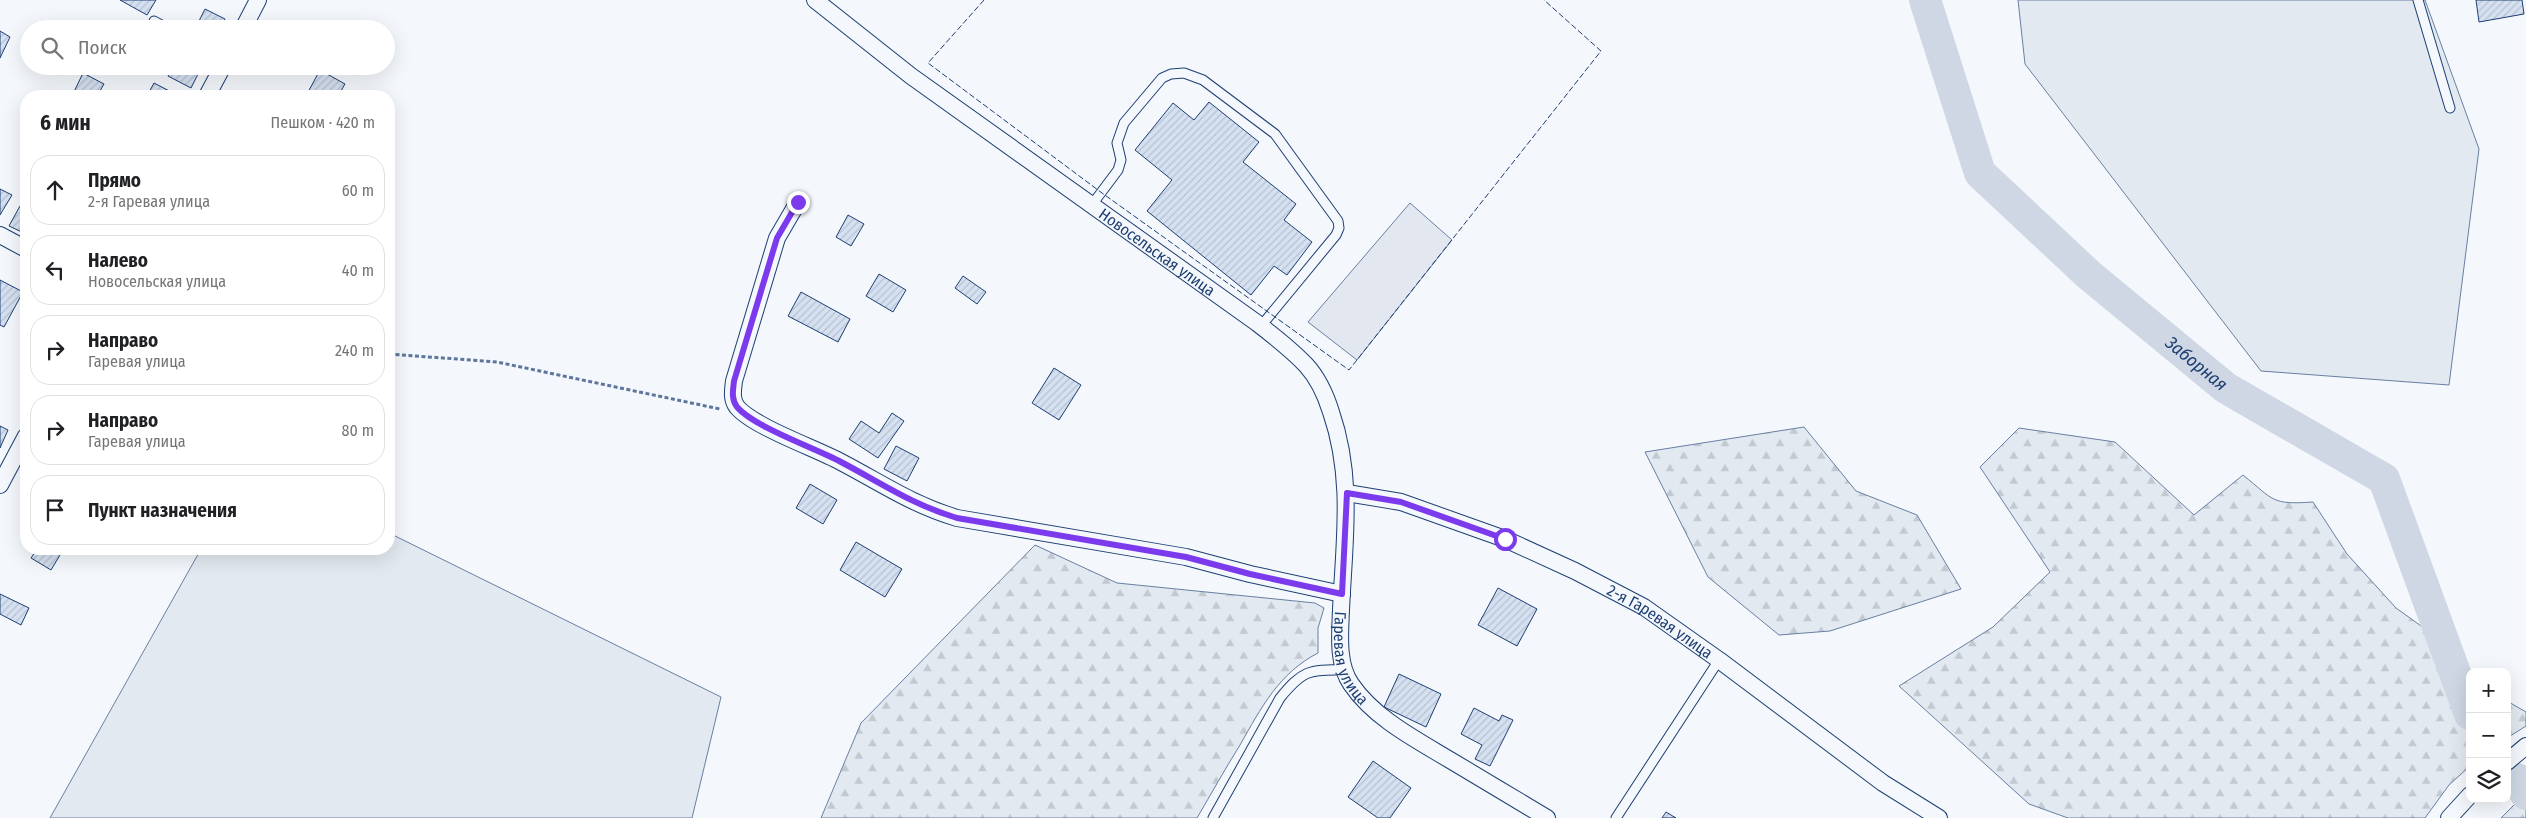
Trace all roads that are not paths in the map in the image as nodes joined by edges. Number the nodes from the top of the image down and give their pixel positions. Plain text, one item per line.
1 (258, 0) edge
2 (815, 0) edge
3 (2418, 0) edge
4 (248, 20) edge
5 (218, 75) edge
6 (210, 90) edge
7 (2450, 108) dead end
8 (798, 202) dead end
9 (1091, 206) junction
10 (0, 235) edge
11 (20, 246) edge
12 (1261, 326) junction
13 (20, 447) edge
14 (0, 485) edge
15 (1347, 493) junction
16 (1342, 594) junction
17 (1719, 660) junction
18 (1343, 670) junction
19 (2526, 746) edge
20 (2511, 759) edge
21 (2466, 799) edge
22 (1213, 818) edge
23 (1547, 818) edge
24 (1616, 818) edge
25 (1939, 818) edge
26 (2449, 818) edge

1 - 4 street
2 - 9 street, Новосельская улица
3 - 7 lane
5 - 6 street
8 - 16 street, Гаревая улица
9 - 12 street, Новосельская улица
9 - 12 lane
10 - 11 street
12 - 15 street, Новосельская улица
13 - 14 street
15 - 16 street, Новосельская улица
15 - 17 street, 2-я Гаревая улица
16 - 18 street, Гаревая улица
17 - 24 lane
17 - 25 street, 2-я Гаревая улица
18 - 22 lane
18 - 23 street, Гаревая улица
19 - 20 street
21 - 26 street

